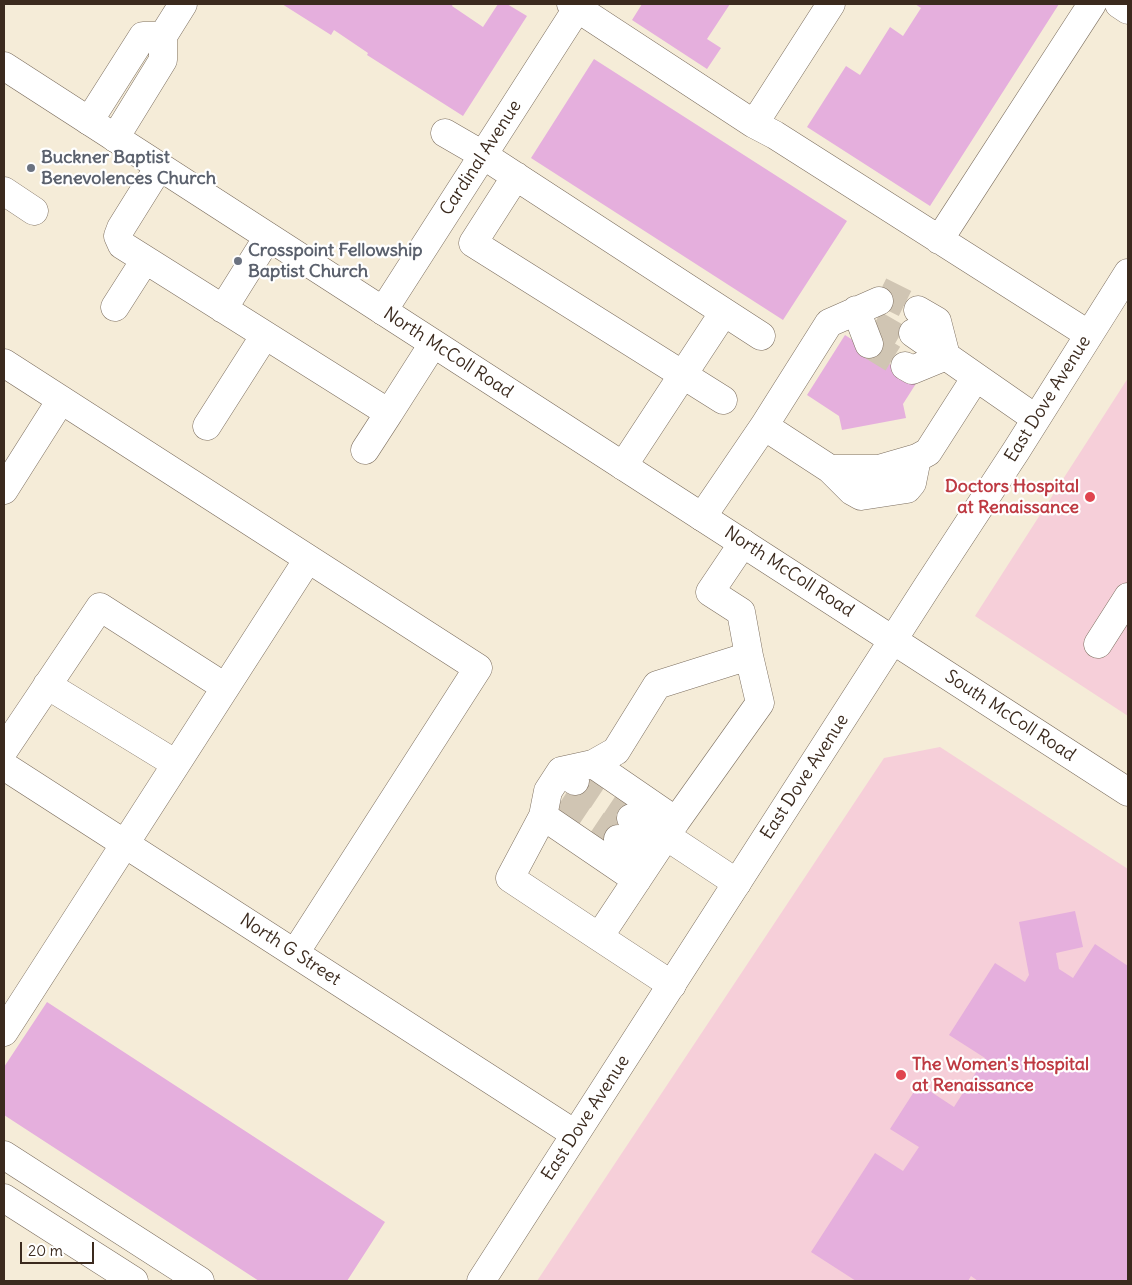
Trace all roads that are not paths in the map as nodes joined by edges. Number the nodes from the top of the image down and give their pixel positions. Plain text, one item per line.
1 (183, 4) edge
2 (831, 4) edge
3 (1092, 4) edge
4 (1118, 4) edge
5 (576, 5) edge
6 (1128, 10) edge
7 (163, 36) junction
8 (6, 72) edge
9 (89, 121) junction
10 (754, 124) junction
11 (445, 133) dead end
12 (115, 138) junction
13 (483, 154) junction
14 (159, 167) junction
15 (516, 176) junction
16 (4, 191) edge
17 (34, 211) dead end
18 (268, 237) junction
19 (939, 240) junction
20 (145, 260) junction
21 (1128, 273) edge
22 (115, 307) dead end
23 (223, 309) junction
24 (383, 311) junction
25 (724, 312) junction
26 (872, 317) tunnel mouth
27 (1088, 334) junction
28 (265, 336) junction
29 (762, 336) dead end
30 (433, 344) junction
31 (946, 356) junction
32 (4, 363) edge
33 (683, 374) junction
34 (976, 376) junction
35 (61, 400) junction
36 (723, 400) dead end
37 (389, 413) junction
38 (1036, 418) junction
39 (207, 426) dead end
40 (764, 426) junction
41 (365, 450) dead end
42 (623, 466) junction
43 (4, 490) edge
44 (702, 516) junction
45 (743, 543) junction
46 (308, 559) junction
47 (1128, 597) edge
48 (893, 639) junction
49 (1098, 644) dead end
50 (749, 656) junction
51 (47, 685) junction
52 (225, 688) junction
53 (4, 750) edge
54 (176, 764) junction
55 (4, 766) edge
56 (563, 787) junction
57 (1128, 792) edge
58 (624, 829) tunnel mouth
59 (125, 844) junction
60 (658, 848) junction
61 (736, 883) junction
62 (599, 937) junction
63 (295, 953) junction
64 (672, 985) junction
65 (4, 1032) edge
66 (575, 1134) junction
67 (4, 1155) edge
68 (4, 1198) edge
69 (134, 1281) edge
70 (200, 1281) edge
71 (481, 1281) edge

1 - 7 main road
2 - 10 main road
3 - 19 main road
4 - 6 main road
5 - 10 main road
5 - 13 main road, Cardinal Avenue
7 - 9 main road
7 - 12 main road
8 - 9 main road, North McColl Road
9 - 12 main road, North McColl Road
10 - 19 main road
11 - 13 main road
12 - 14 main road, North McColl Road
13 - 15 main road
13 - 24 main road, Cardinal Avenue
14 - 18 main road, North McColl Road
14 - 20 main road
15 - 25 main road
15 - 33 main road
16 - 17 main road
18 - 23 main road
18 - 24 main road, North McColl Road
19 - 27 main road
20 - 22 main road
20 - 23 main road
21 - 27 main road, East Dove Avenue
23 - 28 main road
24 - 30 main road, North McColl Road
25 - 29 main road
25 - 33 main road
26 - 40 main road
27 - 38 main road, East Dove Avenue
28 - 37 main road
28 - 39 main road
30 - 37 main road
30 - 42 main road, North McColl Road
31 - 31 main road
31 - 34 main road
32 - 35 main road
33 - 36 main road
33 - 42 main road
34 - 38 main road
34 - 40 main road
35 - 43 main road
35 - 46 main road
37 - 41 main road
38 - 48 main road, East Dove Avenue
40 - 44 main road
42 - 44 main road, North McColl Road
44 - 45 main road, North McColl Road
45 - 48 main road, North McColl Road
45 - 50 main road
46 - 52 main road
46 - 63 main road
47 - 49 main road
48 - 57 main road, South McColl Road
48 - 61 main road, East Dove Avenue
50 - 56 main road
50 - 60 main road
51 - 52 main road
51 - 53 main road
51 - 54 main road
52 - 54 main road
54 - 59 main road
55 - 59 main road, North G Street
56 - 60 main road
56 - 60 main road
56 - 62 main road
58 - 60 main road
59 - 63 main road, North G Street
59 - 65 main road
60 - 61 main road
60 - 62 main road
61 - 64 main road, East Dove Avenue
62 - 64 main road
63 - 66 main road, North G Street
64 - 66 main road, East Dove Avenue
66 - 71 main road, East Dove Avenue
67 - 70 main road
68 - 69 main road

